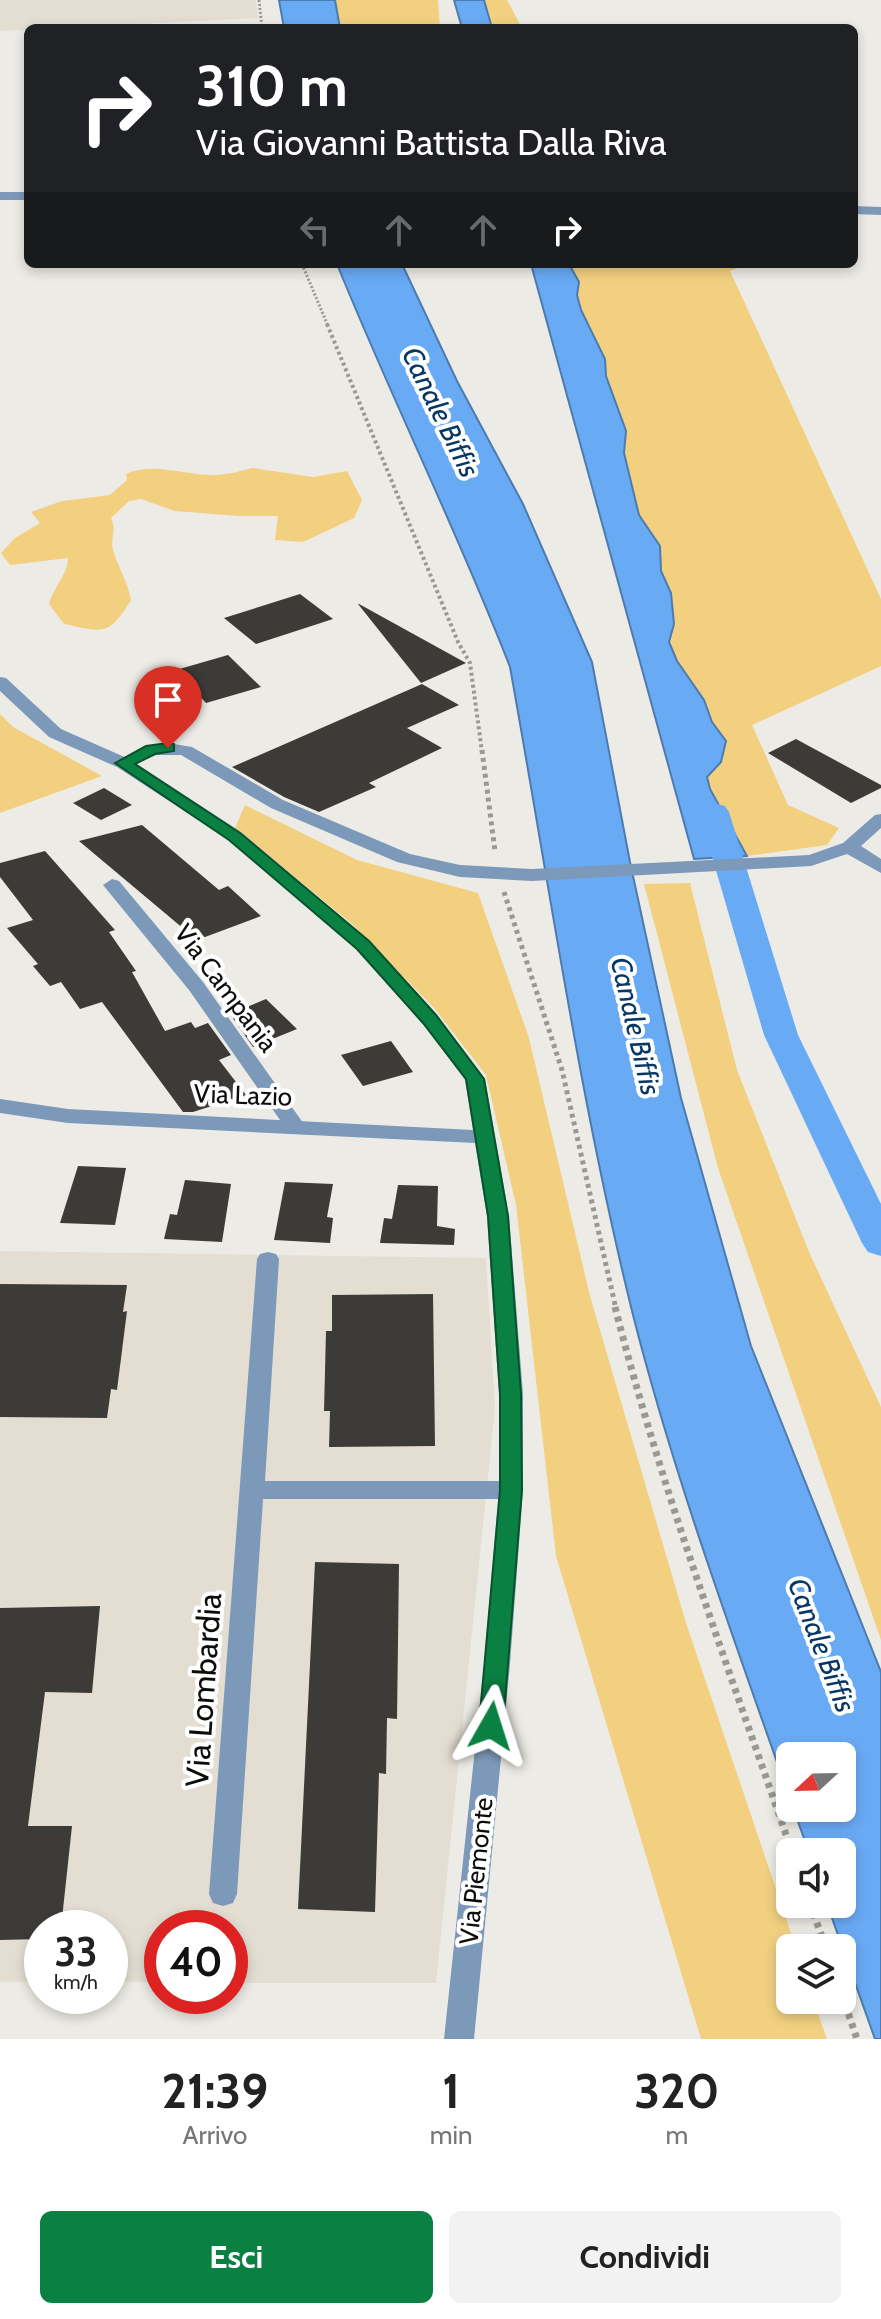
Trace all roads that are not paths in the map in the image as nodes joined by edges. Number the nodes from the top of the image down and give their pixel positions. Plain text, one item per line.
1 (0, 196) edge
2 (24, 196) edge
3 (858, 210) edge
4 (881, 211) edge
5 (0, 682) edge
6 (123, 763) junction
7 (881, 819) edge
8 (849, 847) junction
9 (881, 867) edge
10 (112, 885) dead end
11 (0, 1106) edge
12 (294, 1125) junction
13 (485, 1137) junction
14 (268, 1259) dead end
15 (251, 1490) junction
16 (511, 1490) junction
17 (223, 1894) dead end
18 (459, 2039) edge

1 - 2 street
3 - 4 street
5 - 6 street, Via Piemonte
6 - 8 street
6 - 13 street, Via Piemonte
7 - 8 street
8 - 9 street
10 - 12 street, Via Campania
11 - 12 street, Via Lazio
12 - 13 street, Via Lazio
13 - 16 street, Via Piemonte
14 - 15 street, Via Lombardia
15 - 16 street
15 - 17 street, Via Lombardia
16 - 18 street, Via Piemonte

